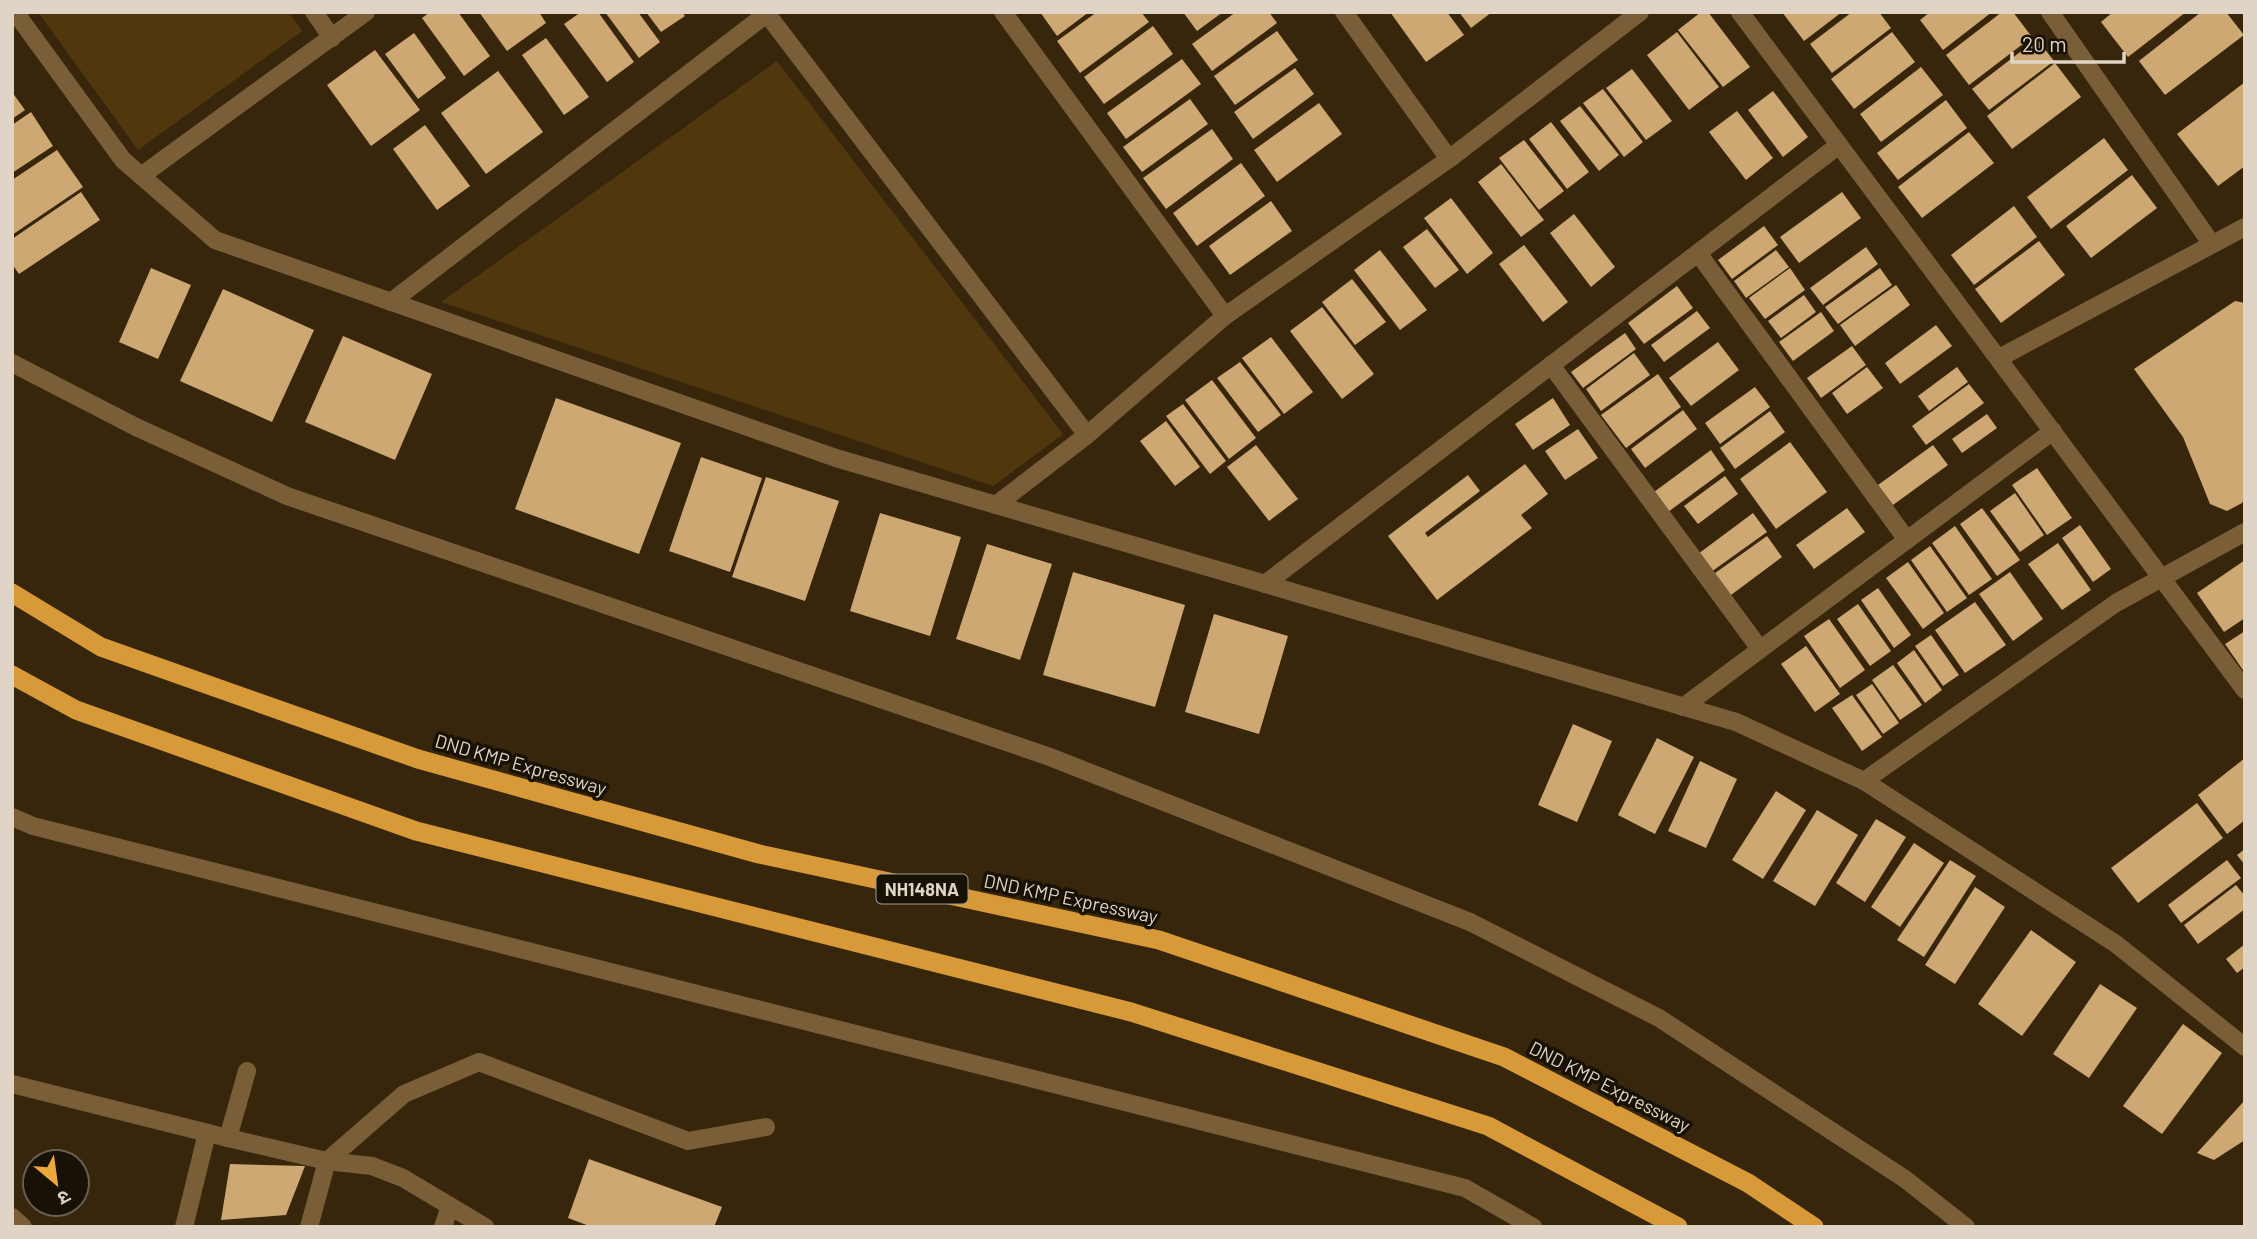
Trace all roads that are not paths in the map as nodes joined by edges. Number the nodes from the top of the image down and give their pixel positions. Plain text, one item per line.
1 (15, 12) edge
2 (314, 12) edge
3 (366, 12) edge
4 (1003, 12) edge
5 (1343, 12) edge
6 (1640, 12) edge
7 (1740, 12) edge
8 (2050, 12) edge
9 (768, 13) edge
10 (332, 38) junction
11 (1839, 145) junction
12 (1449, 159) junction
13 (141, 176) junction
14 (2245, 227) edge
15 (2210, 243) junction
16 (1698, 253) junction
17 (391, 302) junction
18 (1225, 316) junction
19 (1999, 358) junction
20 (12, 363) edge
21 (1550, 365) junction
22 (2053, 430) junction
23 (1087, 435) junction
24 (996, 505) junction
25 (2245, 532) edge
26 (1907, 540) junction
27 (2163, 577) junction
28 (1265, 584) junction
29 (12, 593) edge
30 (1760, 649) junction
31 (12, 675) edge
32 (2245, 690) edge
33 (1683, 707) junction
34 (1864, 781) junction
35 (12, 817) edge
36 (2245, 1047) edge
37 (247, 1071) dead end
38 (12, 1084) edge
39 (765, 1126) dead end
40 (207, 1133) junction
41 (228, 1139) junction
42 (327, 1161) junction
43 (450, 1206) junction
44 (12, 1217) edge
45 (23, 1227) edge
46 (184, 1227) edge
47 (309, 1227) edge
48 (443, 1227) edge
49 (485, 1227) edge
50 (1533, 1227) edge
51 (1678, 1227) edge
52 (1814, 1227) edge
53 (1966, 1227) edge

1 - 13 street
2 - 10 street
3 - 10 street
4 - 18 street
5 - 12 street
6 - 12 street
7 - 11 street
8 - 15 street
9 - 17 street
9 - 23 street
10 - 13 street
11 - 16 street
11 - 19 street
12 - 18 street
13 - 17 street
14 - 15 street
15 - 19 street
16 - 21 street
16 - 26 street
17 - 24 street
18 - 23 street
19 - 22 street
20 - 53 street
21 - 28 street
21 - 30 street
22 - 26 street
22 - 27 street
23 - 24 street
24 - 28 street
25 - 27 street
26 - 30 street
27 - 32 street
27 - 34 street
28 - 33 street
29 - 52 highway, DND KMP Expressway / NH148NA
30 - 33 street
31 - 51 highway
33 - 34 street
34 - 36 street
35 - 50 street
37 - 41 street
38 - 40 street
39 - 42 street
40 - 41 street
40 - 46 street
41 - 42 street
42 - 43 street
42 - 47 street
43 - 48 street
43 - 49 street
44 - 45 street

